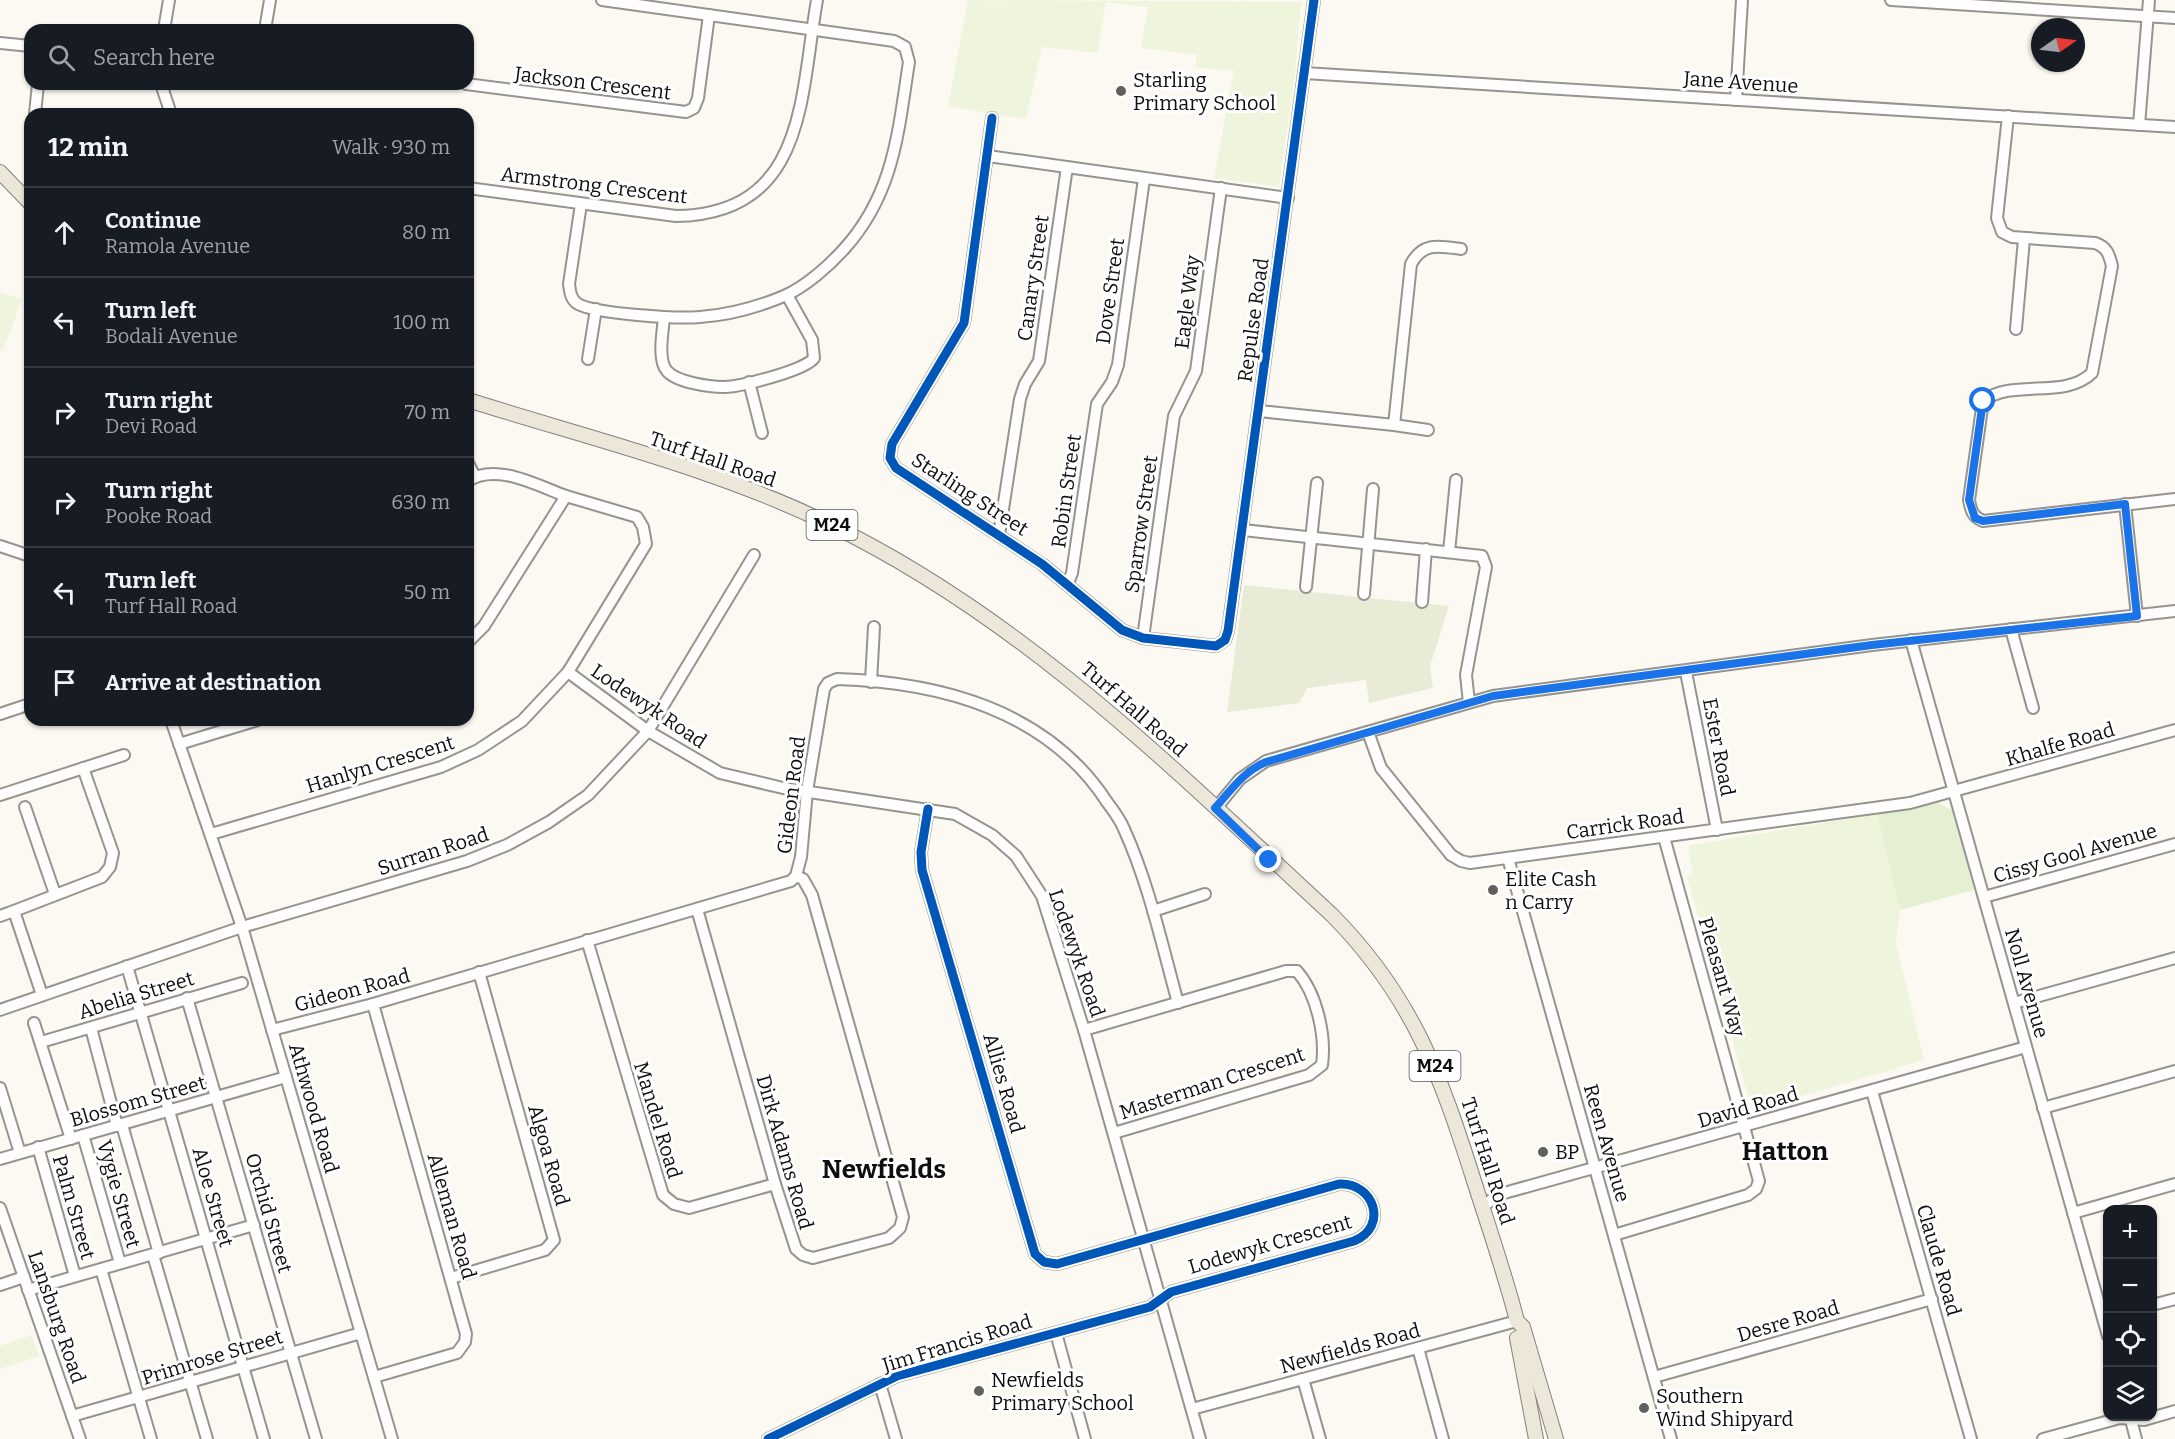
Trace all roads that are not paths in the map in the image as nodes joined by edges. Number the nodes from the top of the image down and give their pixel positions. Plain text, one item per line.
1 (169, 0) edge
2 (270, 0) edge
3 (602, 0) edge
4 (817, 0) edge
5 (1314, 0) edge
6 (1742, 0) edge
7 (1891, 0) edge
8 (2149, 0) edge
9 (709, 15) junction
10 (2148, 16) junction
11 (2175, 18) edge
12 (165, 24) edge
13 (266, 24) edge
14 (812, 29) junction
15 (0, 43) edge
16 (24, 45) edge
17 (1304, 73) junction
18 (474, 85) edge
19 (37, 90) edge
20 (163, 90) edge
21 (1736, 100) junction
22 (36, 108) edge
23 (169, 108) edge
24 (2008, 116) junction
25 (992, 118) dead end
26 (2139, 125) junction
27 (2175, 127) edge
28 (988, 156) junction
29 (1067, 167) junction
30 (0, 172) edge
31 (1144, 178) junction
32 (1221, 188) junction
33 (474, 189) edge
34 (24, 198) edge
35 (1288, 198) junction
36 (581, 204) junction
37 (2024, 239) junction
38 (1461, 249) dead end
39 (787, 295) junction
40 (596, 309) junction
41 (664, 317) junction
42 (2016, 329) dead end
43 (588, 359) dead end
44 (749, 382) junction
45 (474, 402) edge
46 (1097, 404) joint
47 (1259, 411) junction
48 (1174, 416) joint
49 (1394, 425) junction
50 (1428, 429) dead end
51 (762, 433) dead end
52 (474, 478) edge
53 (1456, 480) dead end
54 (1317, 483) dead end
55 (1372, 489) dead end
56 (566, 496) junction
57 (2175, 499) edge
58 (2125, 504) junction
59 (1243, 530) junction
60 (999, 535) junction
61 (1311, 537) junction
62 (1369, 543) junction
63 (0, 546) edge
64 (1426, 549) junction
65 (1449, 552) junction
66 (24, 554) edge
67 (754, 555) dead end
68 (1068, 583) junction
69 (1306, 588) dead end
70 (1364, 594) dead end
71 (1422, 602) dead end
72 (2175, 611) edge
73 (2137, 616) junction
74 (874, 627) dead end
75 (2011, 629) junction
76 (474, 636) edge
77 (1143, 638) junction
78 (1911, 640) junction
79 (1222, 644) joint
80 (568, 672) junction
81 (1686, 672) junction
82 (871, 682) junction
83 (1469, 702) junction
84 (24, 706) edge
85 (2033, 708) dead end
86 (0, 714) edge
87 (173, 726) edge
88 (238, 726) edge
89 (2175, 730) edge
90 (648, 731) junction
91 (1368, 732) junction
92 (179, 744) junction
93 (124, 756) dead end
94 (83, 768) junction
95 (807, 791) junction
96 (1954, 792) junction
97 (0, 795) edge
98 (25, 807) dead end
99 (1215, 808) junction
100 (928, 809) junction
101 (1717, 830) junction
102 (211, 834) junction
103 (1664, 837) junction
104 (2175, 844) edge
105 (1508, 858) junction
106 (796, 876) junction
107 (55, 894) junction
108 (1205, 894) dead end
109 (1984, 897) junction
110 (697, 909) junction
111 (14, 910) junction
112 (1153, 911) junction
113 (0, 916) edge
114 (242, 927) junction
115 (587, 940) junction
116 (2175, 957) edge
117 (127, 966) junction
118 (479, 972) junction
119 (242, 983) dead end
120 (42, 995) junction
121 (188, 998) junction
122 (1178, 1003) junction
123 (2014, 1003) junction
124 (373, 1005) junction
125 (0, 1010) edge
126 (141, 1012) junction
127 (34, 1023) dead end
128 (91, 1028) junction
129 (272, 1030) junction
130 (1084, 1030) junction
131 (41, 1042) junction
132 (2026, 1047) junction
133 (2175, 1071) edge
134 (286, 1077) junction
135 (0, 1088) edge
136 (1872, 1090) junction
137 (217, 1096) junction
138 (2043, 1108) junction
139 (169, 1111) junction
140 (119, 1125) junction
141 (1746, 1126) junction
142 (1114, 1133) junction
143 (83, 1136) junction
144 (71, 1139) junction
145 (38, 1147) junction
146 (20, 1153) junction
147 (0, 1159) edge
148 (1595, 1168) junction
149 (775, 1184) junction
150 (2175, 1184) edge
151 (1483, 1207) junction
152 (0, 1208) edge
153 (2073, 1213) junction
154 (254, 1225) junction
155 (1614, 1234) junction
156 (206, 1240) junction
157 (1144, 1240) junction
158 (156, 1254) junction
159 (120, 1263) junction
160 (101, 1269) junction
161 (75, 1276) junction
162 (24, 1277) junction
163 (451, 1278) junction
164 (0, 1285) edge
165 (28, 1290) junction
166 (1161, 1299) junction
167 (1932, 1299) junction
168 (2175, 1299) edge
169 (2157, 1304) edge
170 (2103, 1313) edge
171 (1517, 1321) junction
172 (361, 1333) junction
173 (1056, 1333) junction
174 (1418, 1348) junction
175 (291, 1353) junction
176 (243, 1367) junction
177 (374, 1377) junction
178 (1654, 1377) junction
179 (1303, 1379) junction
180 (191, 1383) junction
181 (880, 1384) junction
182 (139, 1398) junction
183 (1192, 1409) junction
184 (2175, 1412) edge
185 (72, 1416) junction
186 (2157, 1417) edge
187 (2109, 1421) edge
188 (2131, 1421) edge
189 (786, 1435) edge
190 (80, 1439) edge
191 (151, 1439) edge
192 (207, 1439) edge
193 (264, 1439) edge
194 (316, 1439) edge
195 (392, 1439) edge
196 (768, 1439) edge
197 (896, 1439) edge
198 (1085, 1439) edge
199 (1200, 1439) edge
200 (1320, 1439) edge
201 (1443, 1439) edge
202 (1536, 1439) edge
203 (1556, 1439) edge
204 (1671, 1439) edge
205 (1971, 1439) edge
206 (2043, 1439) edge
207 (2136, 1439) edge

1 - 12 street
2 - 13 street
3 - 9 street
4 - 14 street, Armstrong Crescent
5 - 17 street, Repulse Road
6 - 21 street
7 - 10 street
8 - 10 street
9 - 14 street
9 - 18 street, Jackson Crescent
10 - 11 street
10 - 26 street
14 - 36 street, Armstrong Crescent
14 - 39 street
15 - 16 street
17 - 21 street, Jane Avenue
17 - 35 street, Repulse Road
19 - 22 street
20 - 23 street
21 - 24 street, Jane Avenue
24 - 26 street, Jane Avenue
24 - 37 street
25 - 28 street, Starling Street
26 - 27 street, Jane Avenue
28 - 29 street
28 - 60 street, Starling Street
29 - 31 street
29 - 60 street, Canary Street
30 - 34 main road
31 - 32 street
31 - 46 street, Dove Street
32 - 35 street
32 - 48 street, Eagle Way
33 - 36 street, Armstrong Crescent
35 - 47 street, Repulse Road
36 - 40 street
37 - 42 street
37 - 58 street
38 - 49 street
39 - 41 street
39 - 44 street
40 - 41 street
40 - 43 street
41 - 44 street
44 - 51 street
45 - 99 main road, Turf Hall Road / M24
46 - 68 street, Robin Street
47 - 49 street
47 - 59 street, Repulse Road
48 - 77 street, Sparrow Street
49 - 50 street
52 - 56 street
53 - 65 street
54 - 61 street
55 - 62 street
56 - 76 street
56 - 80 street, Hanlyn Crescent
57 - 58 street
58 - 73 street
59 - 61 street
59 - 79 street, Repulse Road
60 - 68 street, Starling Street
61 - 62 street
61 - 69 street
62 - 64 street
62 - 70 street
63 - 66 street
64 - 65 street
64 - 71 street
65 - 83 street
67 - 90 street, Surran Road
68 - 77 street, Starling Street
72 - 73 street
73 - 75 street
74 - 82 street
75 - 78 street
75 - 85 street
77 - 79 street, Starling Street
78 - 81 street
78 - 96 street, Noll Avenue
80 - 90 street, Lodewyk Road
80 - 102 street, Hanlyn Crescent
81 - 83 street
81 - 101 street, Ester Road
82 - 95 street, Gideon Road
82 - 112 street, Gideon Road
83 - 91 street
84 - 86 street
87 - 92 street, Athwood Road
88 - 92 street
89 - 96 street, Khalfe Road
90 - 95 street, Lodewyk Road
90 - 114 street, Surran Road
91 - 99 street
91 - 105 street, Carrick Road
92 - 102 street, Athwood Road
93 - 94 street
94 - 97 street
94 - 107 street
95 - 100 street, Lodewyk Road
95 - 106 street, Gideon Road
96 - 101 street, Carrick Road
96 - 109 street, Noll Avenue
98 - 107 street
99 - 151 main road, Turf Hall Road / M24
100 - 130 street, Lodewyk Road
100 - 157 street, Allies Road
101 - 103 street, Carrick Road
102 - 114 street, Athwood Road
103 - 105 street, Carrick Road
103 - 141 street, Pleasant Way
104 - 109 street, Cissy Gool Avenue
105 - 148 street, Reen Avenue
106 - 110 street, Gideon Road
106 - 149 street, Dirk Adams Road
107 - 111 street
108 - 112 street
109 - 123 street, Noll Avenue
110 - 115 street, Gideon Road
110 - 149 street, Dirk Adams Road
111 - 113 street
111 - 120 street
112 - 122 street, Gideon Road
114 - 117 street, Surran Road
114 - 129 street, Athwood Road
115 - 118 street, Gideon Road
115 - 149 street, Mandel Road
116 - 123 street
117 - 120 street, Surran Road
117 - 126 street, Aloe Street
118 - 124 street, Gideon Road
118 - 163 street, Algoa Road
119 - 121 street, Abelia Street
120 - 125 street, Surran Road
121 - 126 street, Abelia Street
121 - 137 street, Orchid Street
122 - 130 street, Masterman Crescent
122 - 142 street, Masterman Crescent
123 - 132 street, Noll Avenue
124 - 129 street, Gideon Road
124 - 163 street, Alleman Road
126 - 128 street, Abelia Street
126 - 139 street, Aloe Street
127 - 131 street
128 - 131 street, Abelia Street
128 - 140 street
129 - 134 street, Athwood Road
130 - 142 street, Lodewyk Road
131 - 144 street
132 - 136 street, David Road
132 - 138 street, Noll Avenue
133 - 138 street
134 - 137 street, Blossom Street
134 - 172 street, Athwood Road
135 - 146 street
136 - 141 street, David Road
136 - 167 street, Claude Road
137 - 139 street, Blossom Street
137 - 154 street, Orchid Street
138 - 153 street, Noll Avenue
139 - 140 street, Blossom Street
139 - 156 street, Aloe Street
140 - 143 street, Blossom Street
140 - 158 street
141 - 148 street, David Road
141 - 155 street, Pleasant Way
142 - 157 street, Lodewyk Road
143 - 144 street, Blossom Street
143 - 159 street, Vygie Street
144 - 145 street, Blossom Street
145 - 146 street, Blossom Street
145 - 161 street, Palm Street
146 - 147 street, Blossom Street
148 - 151 street, David Road
148 - 155 street, Reen Avenue
150 - 153 street
151 - 171 main road, Turf Hall Road / M24
152 - 162 street, Lansburg Road
153 - 170 street, Noll Avenue
154 - 156 street
154 - 175 street, Orchid Street
155 - 178 street, Reen Avenue
156 - 158 street
156 - 176 street, Aloe Street
157 - 166 street, Lodewyk Road
157 - 166 street, Lodewyk Crescent
158 - 159 street
158 - 180 street
159 - 160 street
160 - 161 street
160 - 182 street
161 - 165 street
162 - 164 street
162 - 165 street, Lansburg Road
163 - 177 street, Alleman Road
165 - 185 street, Lansburg Road
166 - 173 street, Jim Francis Road
166 - 183 street, Lodewyk Road
167 - 178 street, Desre Road
167 - 205 street, Claude Road
168 - 169 street
171 - 174 street, Newfields Road
171 - 202 main road, Turf Hall Road / M24
171 - 203 main road, Turf Hall Road / M24
172 - 175 street, Primrose Street
172 - 177 street, Athwood Road
173 - 181 street, Jim Francis Road
173 - 198 street
174 - 179 street, Newfields Road
174 - 201 street
175 - 176 street, Primrose Street
175 - 194 street, Orchid Street
176 - 180 street, Primrose Street
176 - 193 street, Aloe Street
177 - 195 street, Athwood Road
178 - 204 street, Reen Avenue
179 - 183 street, Newfields Road
179 - 200 street
180 - 182 street, Primrose Street
180 - 192 street
181 - 189 street, Jim Francis Road
181 - 197 street
182 - 185 street, Primrose Street
182 - 191 street
183 - 199 street, Lodewyk Road
184 - 186 street
185 - 190 street, Lansburg Road
187 - 206 street
188 - 207 street
189 - 196 street, Jim Francis Road

